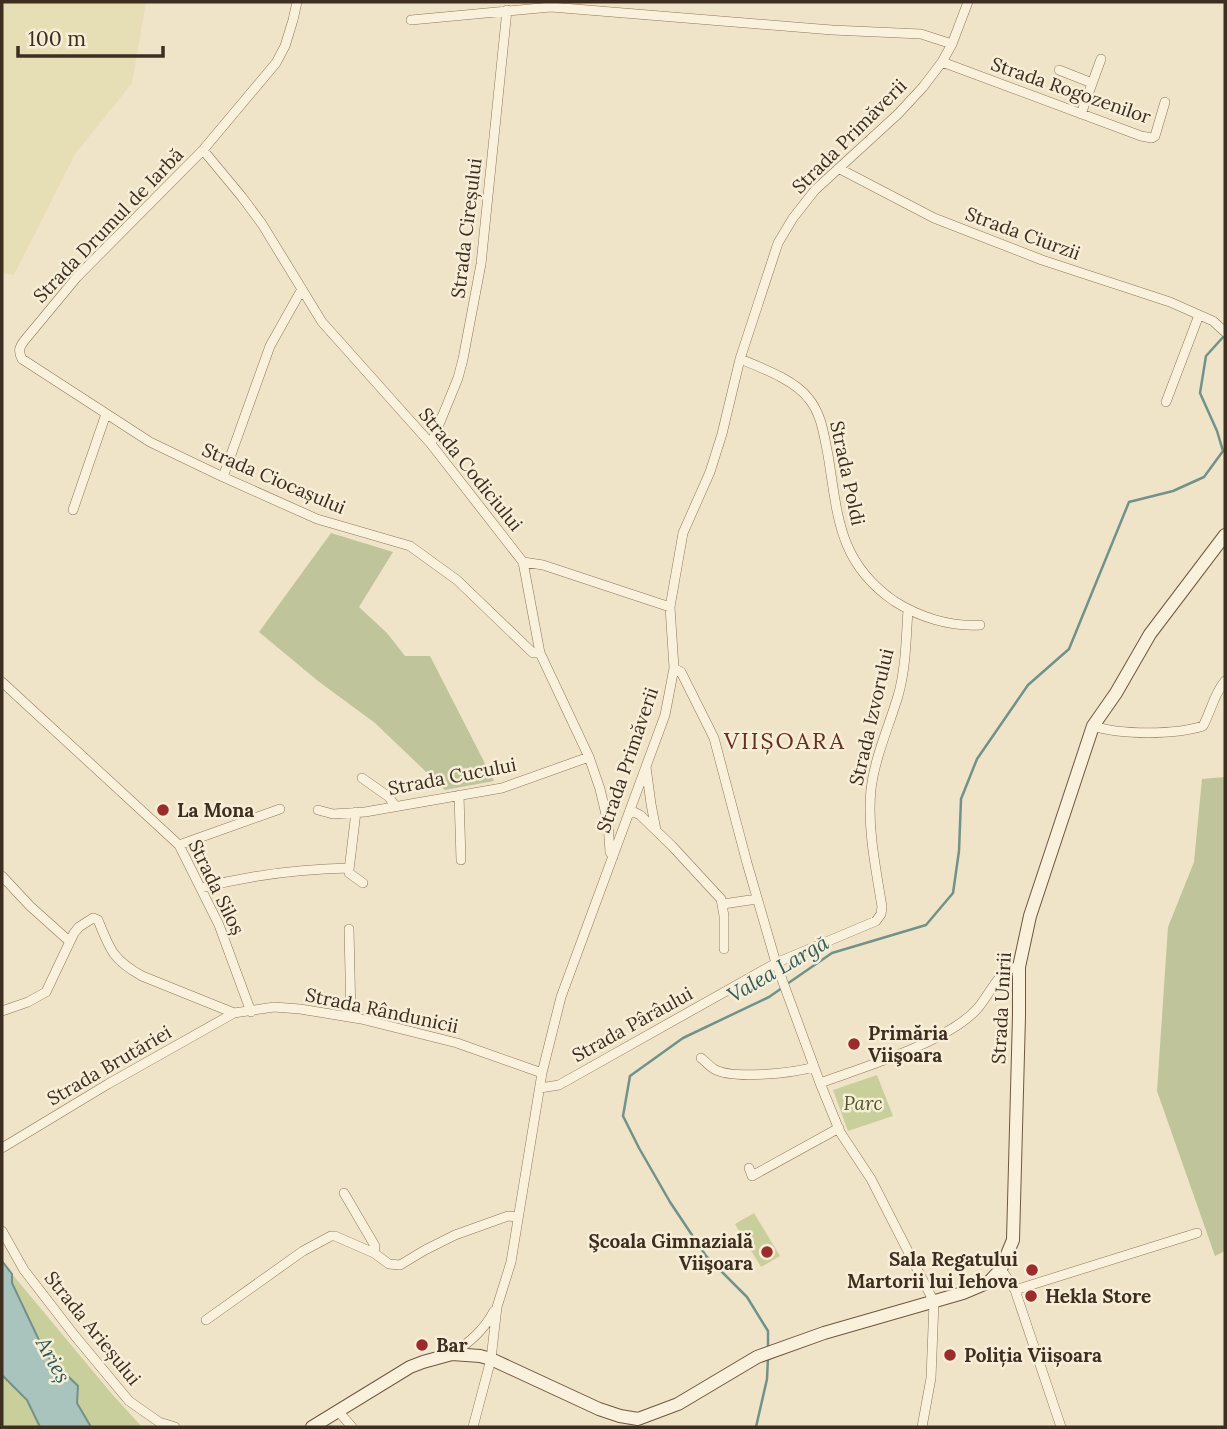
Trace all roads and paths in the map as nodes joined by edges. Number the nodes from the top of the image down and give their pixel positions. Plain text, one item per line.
1 (296, 2) edge
2 (968, 2) edge
3 (551, 4) edge
4 (962, 6) edge
5 (508, 10) junction
6 (411, 20) dead end
7 (952, 44) junction
8 (1101, 59) dead end
9 (942, 62) junction
10 (1059, 71) dead end
11 (1092, 83) junction
12 (1165, 102) dead end
13 (1081, 114) junction
14 (203, 150) junction
15 (840, 169) junction
16 (302, 289) junction
17 (1199, 315) junction
18 (1225, 332) edge
19 (22, 359) joint
20 (740, 359) junction
21 (1166, 402) dead end
22 (106, 414) junction
23 (431, 444) junction
24 (223, 477) junction
25 (73, 510) dead end
26 (1225, 535) edge
27 (523, 562) junction
28 (670, 607) junction
29 (908, 610) junction
30 (980, 625) dead end
31 (540, 653) junction
32 (674, 668) junction
33 (1225, 681) edge
34 (2, 682) edge
35 (1093, 726) junction
36 (589, 757) junction
37 (646, 766) junction
38 (362, 778) dead end
39 (459, 795) junction
40 (395, 806) junction
41 (280, 810) dead end
42 (318, 810) dead end
43 (630, 810) junction
44 (356, 812) junction
45 (656, 831) junction
46 (179, 845) junction
47 (613, 857) junction
48 (461, 860) dead end
49 (349, 868) junction
50 (2, 876) edge
51 (362, 883) dead end
52 (201, 888) junction
53 (757, 898) junction
54 (723, 904) junction
55 (349, 929) dead end
56 (69, 941) junction
57 (724, 949) dead end
58 (776, 963) junction
59 (1019, 967) junction
60 (2, 1011) edge
61 (251, 1012) junction
62 (234, 1013) junction
63 (351, 1017) junction
64 (701, 1058) dead end
65 (814, 1067) junction
66 (542, 1073) junction
67 (820, 1083) junction
68 (540, 1088) junction
69 (839, 1128) junction
70 (2, 1148) edge
71 (749, 1168) dead end
72 (344, 1193) dead end
73 (517, 1217) junction
74 (2, 1231) edge
75 (1197, 1233) dead end
76 (374, 1253) junction
77 (1001, 1269) junction
78 (1015, 1290) junction
79 (934, 1302) junction
80 (497, 1307) junction
81 (206, 1320) dead end
82 (452, 1353) junction
83 (491, 1360) junction
84 (338, 1411) junction
85 (639, 1423) edge
86 (175, 1427) edge
87 (312, 1427) edge
88 (352, 1427) edge
89 (473, 1427) edge
90 (922, 1427) edge
91 (1061, 1427) edge

1 - 14 street
2 - 4 street, Strada Primăverii
3 - 5 street
3 - 7 street
4 - 7 street, Strada Primăverii
5 - 6 street
5 - 23 street, Strada Cireșului
7 - 9 street, Strada Primăverii
8 - 11 street
9 - 13 street, Strada Rogozenilor
9 - 15 street, Strada Primăverii
10 - 11 street
11 - 13 street
12 - 13 street, Strada Rogozenilor
14 - 16 street, Strada Codiciului
14 - 19 street, Strada Drumul de Iarbă
15 - 17 street, Strada Ciurzii
15 - 20 street, Strada Primăverii
16 - 23 street, Strada Codiciului
16 - 24 street
17 - 18 street, Strada Ciurzii
17 - 21 street
19 - 22 street, Strada Ciocașului
20 - 28 street, Strada Primăverii
20 - 29 street, Strada Poldi
22 - 24 street, Strada Ciocașului
22 - 25 street
23 - 27 street, Strada Codiciului
24 - 31 street, Strada Ciocașului
26 - 35 main road, Strada Unirii
27 - 28 street
27 - 31 street, Strada Codiciului
28 - 32 street, Strada Primăverii
29 - 30 street
29 - 58 street, Strada Izvorului
31 - 36 street, Strada Codiciului
32 - 37 street, Strada Primăverii
32 - 53 street
33 - 35 street
34 - 46 street, Strada Siloș
35 - 59 main road, Strada Unirii
36 - 39 street, Strada Cucului
36 - 47 street, Strada Codiciului
37 - 43 street, Strada Primăverii
37 - 45 street
38 - 40 street
39 - 40 street, Strada Cucului
39 - 48 street
40 - 44 street, Strada Cucului
41 - 46 street
42 - 44 street, Strada Cucului
43 - 45 street
43 - 47 street, Strada Primăverii
44 - 49 street
45 - 54 street
46 - 52 street, Strada Siloș
47 - 66 street, Strada Primăverii
49 - 51 street
49 - 52 street
50 - 56 street
52 - 61 street, Strada Siloș
53 - 54 street
53 - 58 street
54 - 57 street
55 - 63 street
56 - 60 street, Strada Rândunicii
56 - 62 street, Strada Rândunicii
58 - 65 street
58 - 68 street, Strada Pârâului
59 - 67 street
59 - 77 main road, Strada Unirii
61 - 62 street, Strada Rândunicii
61 - 63 street, Strada Rândunicii
62 - 70 street, Strada Brutăriei
63 - 66 street, Strada Rândunicii
64 - 65 street
65 - 67 street
66 - 68 street, Strada Primăverii
67 - 69 street
68 - 73 street, Strada Primăverii
69 - 71 street
69 - 79 street
72 - 76 street
73 - 76 street
73 - 80 street, Strada Primăverii
74 - 86 street, Strada Arieșului
75 - 78 street
76 - 81 street
77 - 78 street
77 - 79 main road
78 - 91 street
79 - 85 main road
79 - 90 street
80 - 82 street
80 - 83 street
82 - 83 main road
82 - 84 main road
83 - 85 main road
83 - 89 street
84 - 87 main road
84 - 88 street

